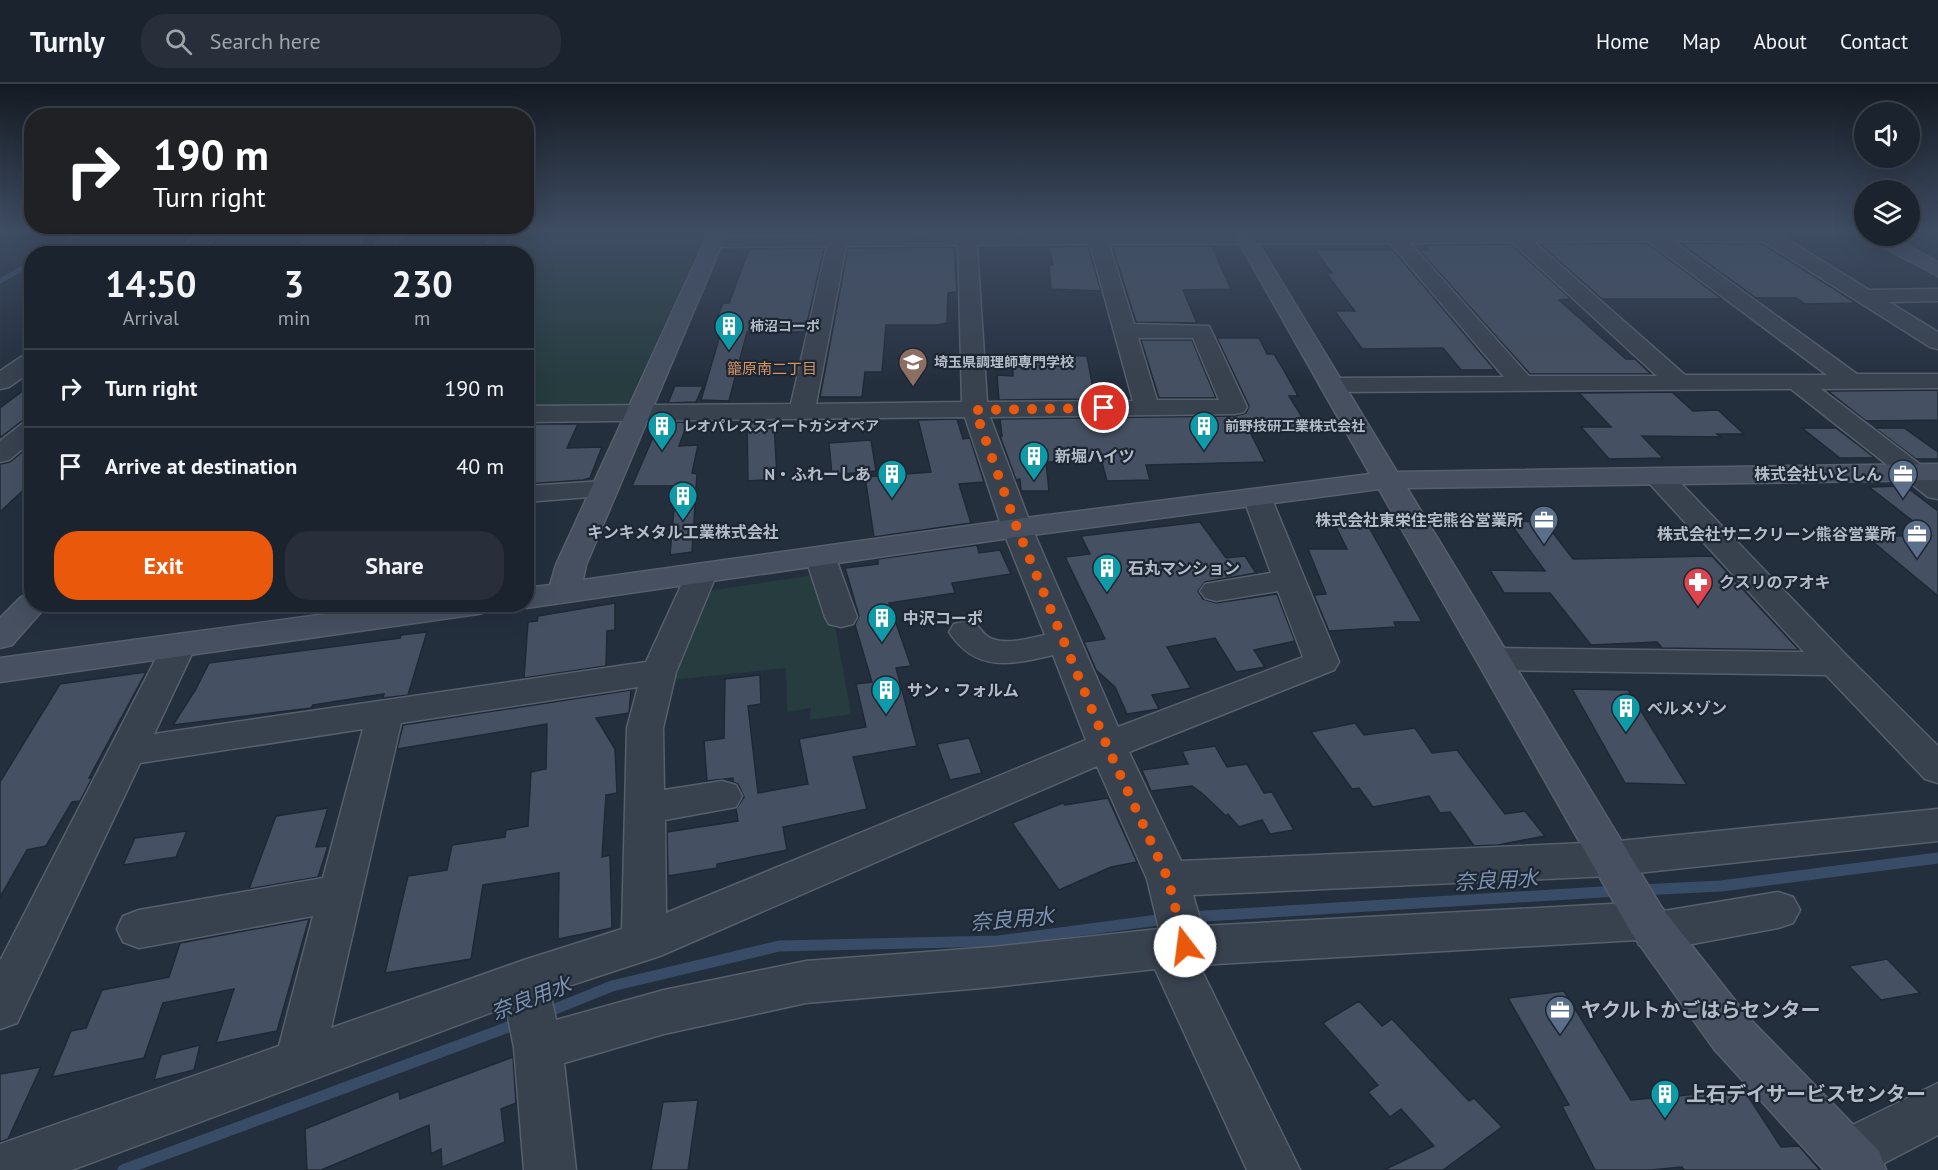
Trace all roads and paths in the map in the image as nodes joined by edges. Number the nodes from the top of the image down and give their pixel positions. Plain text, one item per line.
1 (696, 281) edge
2 (829, 281) edge
3 (969, 281) edge
4 (1110, 281) edge
5 (1271, 281) edge
6 (1433, 281) edge
7 (1566, 281) edge
8 (1714, 281) edge
9 (1839, 281) edge
10 (1938, 295) edge
11 (1863, 296) junction
12 (1125, 331) junction
13 (1938, 342) edge
14 (24, 366) edge
15 (1851, 381) junction
16 (1938, 381) edge
17 (0, 382) edge
18 (1797, 382) junction
19 (1679, 383) junction
20 (1523, 384) junction
21 (1332, 385) junction
22 (1147, 407) junction
23 (975, 410) junction
24 (802, 411) junction
25 (638, 413) junction
26 (534, 414) edge
27 (24, 419) edge
28 (0, 420) edge
29 (24, 434) edge
30 (0, 454) edge
31 (1926, 472) edge
32 (1659, 477) junction
33 (1387, 480) junction
34 (604, 489) junction
35 (1938, 491) edge
36 (534, 493) edge
37 (1257, 497) junction
38 (1017, 528) junction
39 (820, 556) junction
40 (701, 573) junction
41 (1290, 580) junction
42 (1216, 591) dead end
43 (564, 593) junction
44 (534, 597) edge
45 (24, 612) edge
46 (420, 612) edge
47 (841, 617) dead end
48 (966, 632) dead end
49 (0, 637) edge
50 (1064, 642) junction
51 (179, 645) junction
52 (1495, 659) junction
53 (1835, 664) junction
54 (0, 670) edge
55 (659, 672) junction
56 (385, 713) junction
57 (1107, 746) junction
58 (129, 751) junction
59 (1938, 769) edge
60 (722, 796) dead end
61 (645, 808) junction
62 (1938, 825) edge
63 (1609, 860) junction
64 (1168, 879) junction
65 (340, 893) junction
66 (1778, 910) dead end
67 (1651, 927) junction
68 (139, 929) dead end
69 (644, 942) junction
70 (1185, 946) junction
71 (524, 980) junction
72 (0, 1008) edge
73 (538, 1048) junction
74 (299, 1061) junction
75 (1938, 1108) edge
76 (1853, 1163) edge
77 (2, 1170) edge
78 (550, 1170) edge
79 (1275, 1170) edge

1 - 25 street
2 - 24 street
3 - 23 street
4 - 12 street
5 - 21 street
6 - 20 street
7 - 19 street
8 - 15 street
9 - 11 street
10 - 11 street
11 - 13 street
12 - 22 street
12 - 22 street
14 - 17 street
15 - 16 street
15 - 18 street
18 - 19 street
18 - 31 street
19 - 20 street
20 - 21 street
21 - 33 street
22 - 23 street
23 - 24 street
23 - 38 street
24 - 25 street
25 - 26 street
25 - 34 street
27 - 28 street
29 - 30 street
31 - 32 street
31 - 35 street
32 - 33 street
32 - 53 street
33 - 37 street
33 - 52 street
34 - 36 street
34 - 43 street
37 - 38 street
37 - 41 street
38 - 39 street
38 - 50 street
39 - 40 street
39 - 47 street
40 - 43 street
40 - 55 street
41 - 42 street
41 - 57 street
43 - 44 street
45 - 49 street
46 - 51 street
48 - 50 street
50 - 57 street
51 - 54 street
51 - 58 street
52 - 53 street
52 - 63 street
53 - 59 street
55 - 56 street
55 - 61 street
56 - 58 street
56 - 65 street
57 - 64 street
57 - 69 street
58 - 72 street
60 - 61 street
61 - 69 street
62 - 63 street
63 - 64 street
63 - 67 street
64 - 70 street
65 - 68 street
65 - 74 street
66 - 67 street
67 - 70 street
67 - 76 street
69 - 71 street
70 - 73 street
70 - 79 street
71 - 73 street
71 - 74 street
73 - 78 street
74 - 77 street
75 - 76 street

